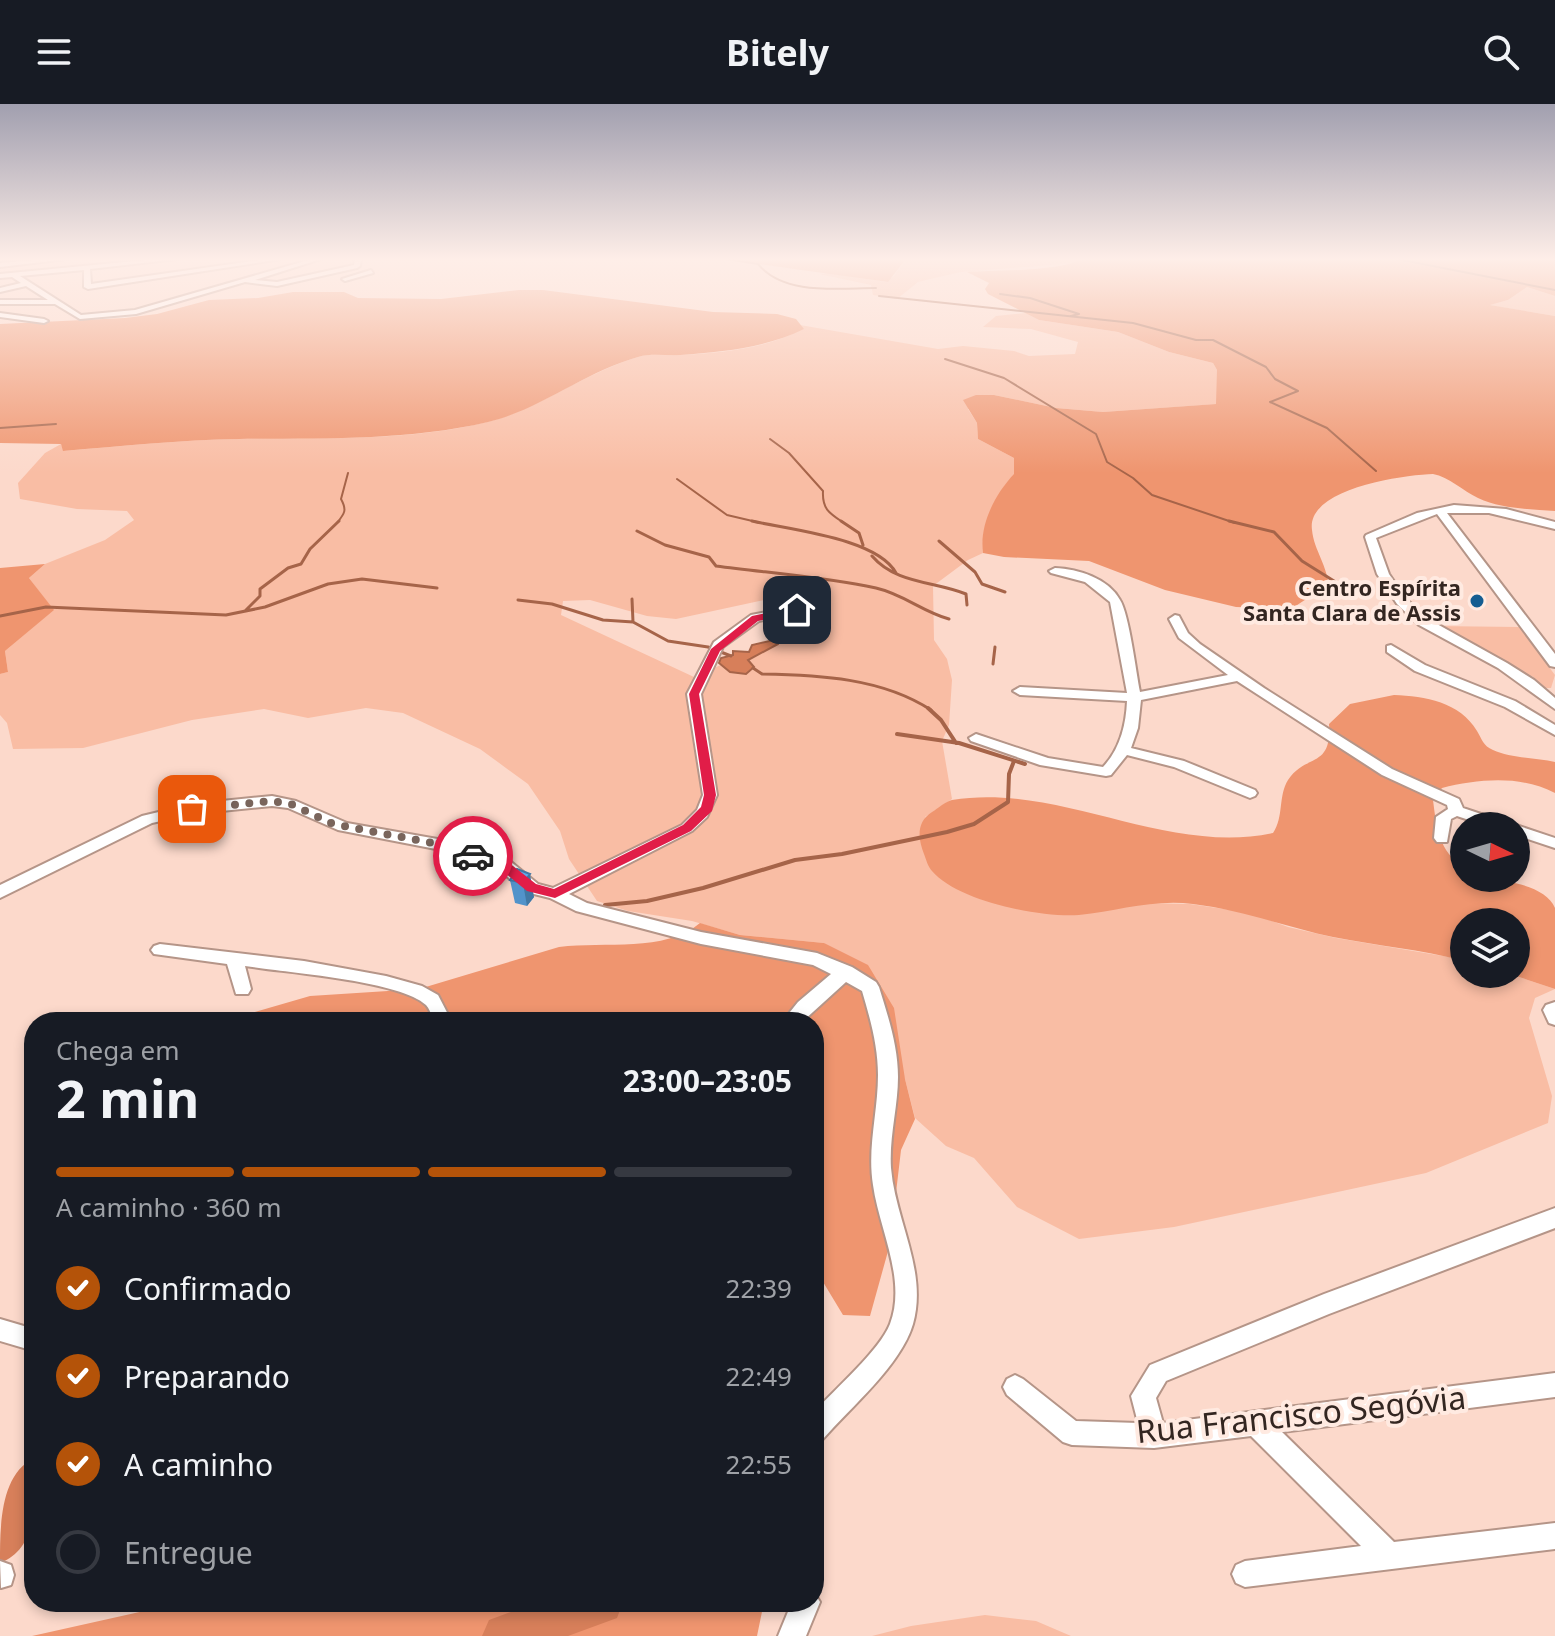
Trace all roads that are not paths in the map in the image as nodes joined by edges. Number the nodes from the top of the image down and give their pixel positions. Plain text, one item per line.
1 (1491, 510) junction
2 (1440, 511) junction
3 (1499, 522) dead end
4 (1555, 526) edge
5 (1055, 571) dead end
6 (797, 610) dead end
7 (1175, 619) dead end
8 (1391, 649) dead end
9 (1555, 663) edge
10 (1239, 677) junction
11 (1020, 691) dead end
12 (1548, 692) edge
13 (1134, 697) junction
14 (1555, 705) edge
15 (1555, 731) edge
16 (976, 738) dead end
17 (1124, 750) junction
18 (1250, 793) dead end
19 (1456, 811) junction
20 (1459, 812) edge
21 (1530, 835) edge
22 (1442, 838) dead end
23 (1555, 843) edge
24 (0, 892) edge
25 (555, 894) junction
26 (160, 950) dead end
27 (234, 959) junction
28 (846, 972) junction
29 (242, 989) dead end
30 (1555, 1009) edge
31 (438, 1012) edge
32 (800, 1012) edge
33 (1555, 1018) edge
34 (1555, 1218) edge
35 (0, 1330) edge
36 (24, 1337) edge
37 (1555, 1385) edge
38 (1015, 1387) dead end
39 (824, 1419) edge
40 (1257, 1424) junction
41 (1154, 1436) junction
42 (1555, 1536) edge
43 (1389, 1556) junction
44 (1245, 1574) dead end
45 (802, 1612) edge
46 (792, 1636) edge

1 - 2 street
1 - 3 street
1 - 4 street
2 - 9 street
2 - 12 street
5 - 13 street
6 - 25 street
7 - 10 street
8 - 15 street
10 - 13 street
10 - 19 street
11 - 13 street
12 - 14 street
13 - 17 street
16 - 17 street
17 - 18 street
19 - 20 street
19 - 22 street
21 - 23 street
24 - 25 street
25 - 28 street
26 - 27 street
27 - 29 street
27 - 31 street
28 - 32 street
28 - 39 street
30 - 33 street
34 - 41 street
35 - 36 street
37 - 40 street, Rua Francisco Segóvia
38 - 41 street, Rua Francisco Segóvia
40 - 41 street, Rua Francisco Segóvia
40 - 43 street
42 - 43 street
43 - 44 street
45 - 46 street

